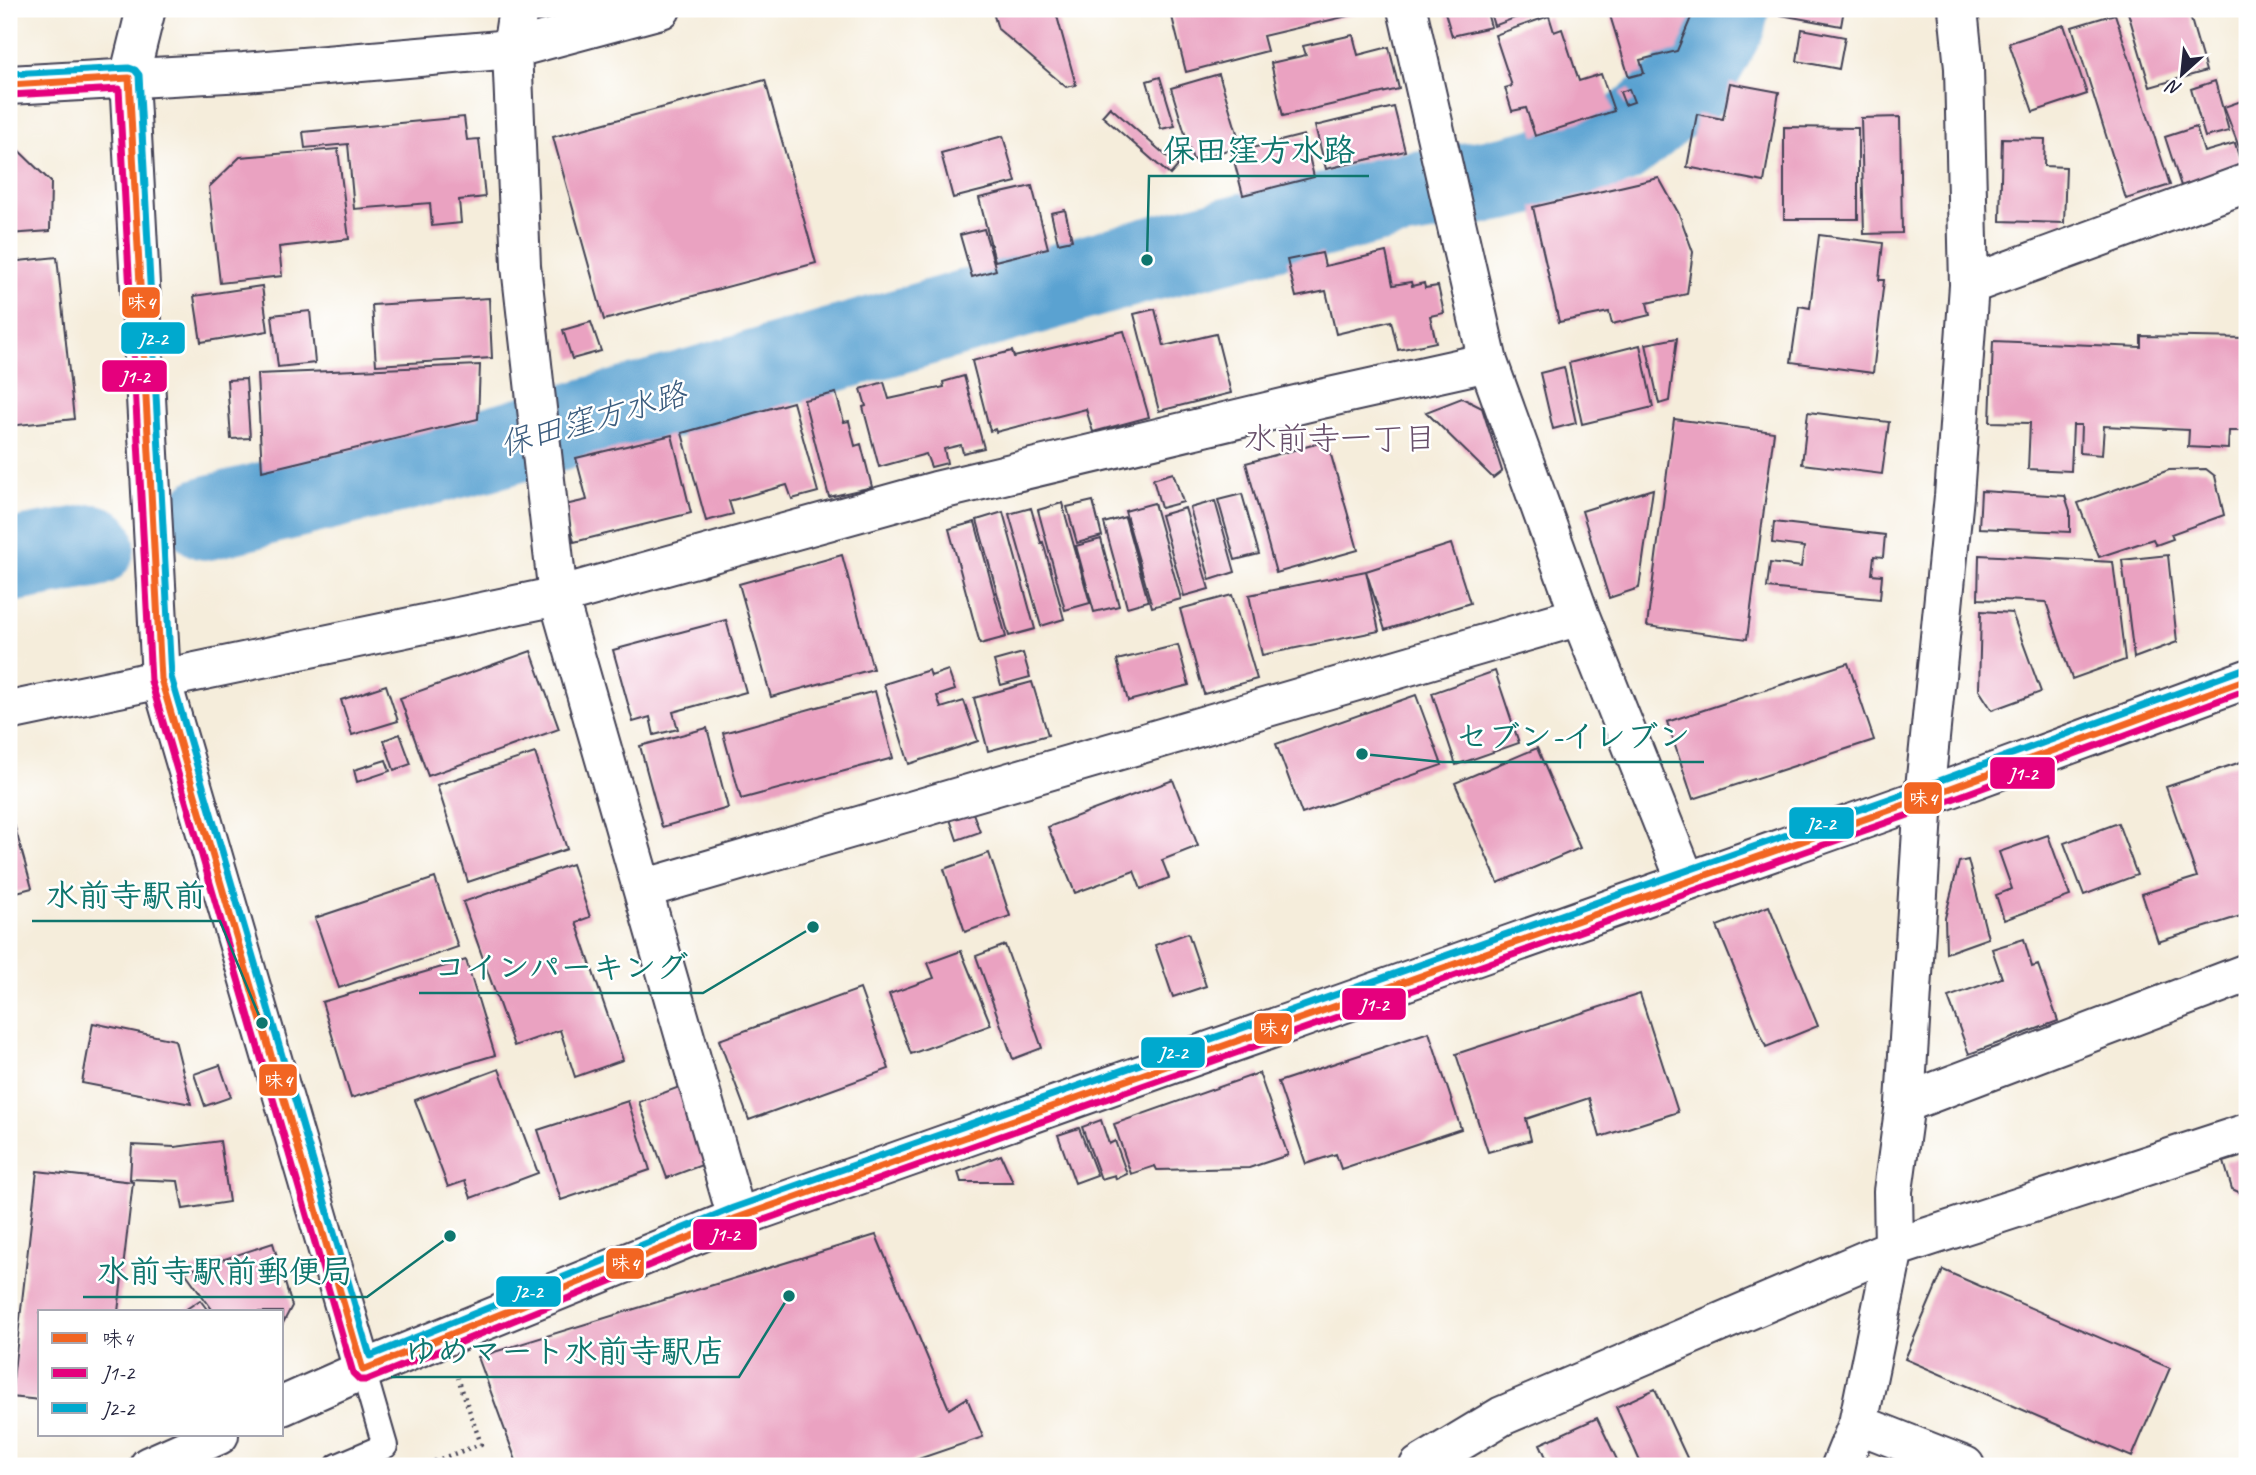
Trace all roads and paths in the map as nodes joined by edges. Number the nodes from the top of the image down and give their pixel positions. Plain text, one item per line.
1 (146, 9) edge
2 (518, 9) edge
3 (661, 9) edge
4 (1407, 9) edge
5 (1958, 9) edge
6 (512, 49) junction
7 (129, 78) junction
8 (9, 85) edge
9 (2247, 183) edge
10 (1969, 285) junction
11 (1488, 362) junction
12 (558, 596) junction
13 (1580, 616) junction
14 (161, 679) junction
15 (2247, 679) edge
16 (9, 711) edge
17 (1924, 798) junction
18 (1686, 881) junction
19 (643, 889) junction
20 (2247, 973) edge
21 (1905, 1102) junction
22 (2247, 1133) edge
23 (737, 1218) junction
24 (1894, 1248) junction
25 (443, 1338) junction
26 (363, 1370) junction
27 (284, 1405) edge
28 (1858, 1424) junction
29 (217, 1436) edge
30 (149, 1466) edge
31 (338, 1466) edge
32 (421, 1466) edge
33 (1419, 1466) edge
34 (1840, 1466) edge
35 (1965, 1466) edge

1 - 7 street
2 - 6 street
3 - 6 street
4 - 11 street
5 - 10 street
6 - 7 street
6 - 12 street
7 - 8 street
7 - 14 street
9 - 10 street
10 - 17 street
11 - 12 street
11 - 13 street
12 - 14 street
12 - 19 street
13 - 18 street
13 - 19 street
14 - 16 street
14 - 26 street
15 - 17 street
17 - 18 street
17 - 21 street
18 - 23 street
19 - 23 street
20 - 21 street
21 - 24 street
22 - 24 street
23 - 25 street
24 - 28 street
24 - 33 street
25 - 26 street
25 - 32 path
26 - 27 street
26 - 31 lane
28 - 34 street
28 - 35 street
29 - 30 street

